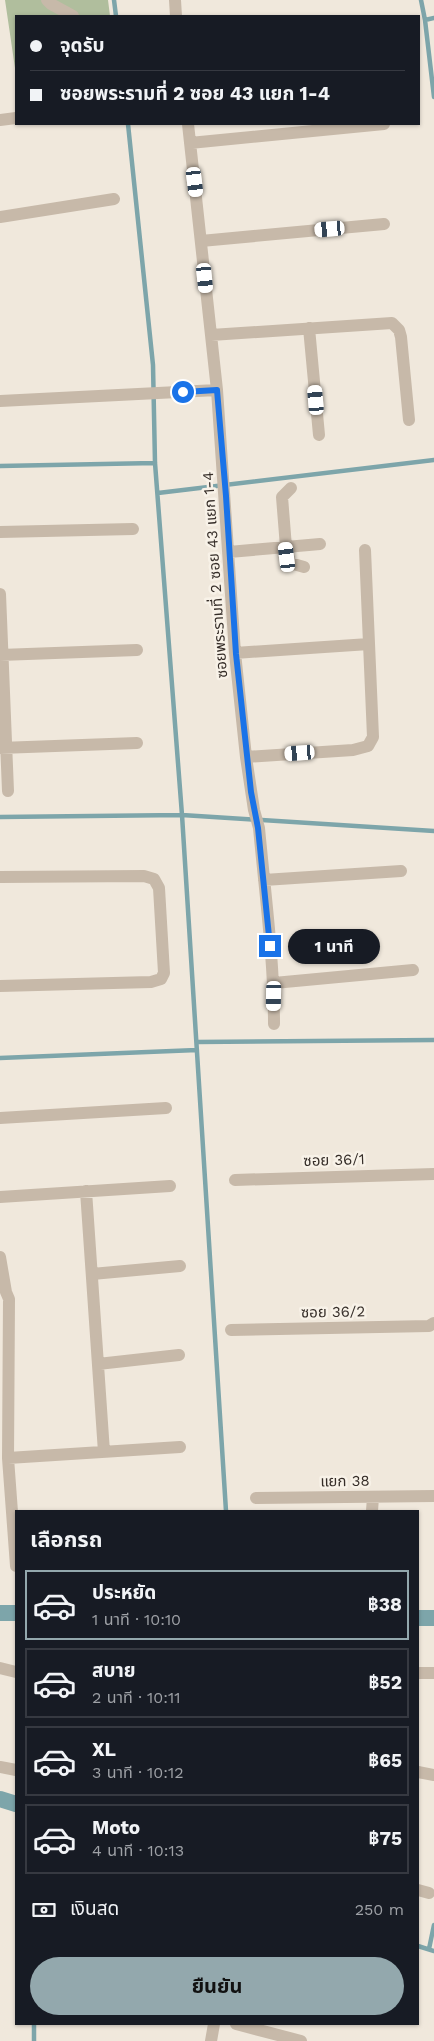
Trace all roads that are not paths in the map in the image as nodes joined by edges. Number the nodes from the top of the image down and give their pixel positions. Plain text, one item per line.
1 (47, 0) edge
2 (175, 0) edge
3 (71, 15) edge
4 (176, 15) edge
5 (15, 118) edge
6 (0, 120) edge
7 (188, 125) edge
8 (374, 125) edge
9 (190, 143) junction
10 (114, 198) dead end
11 (0, 217) edge
12 (384, 224) dead end
13 (201, 241) junction
14 (309, 328) junction
15 (211, 335) junction
16 (217, 390) junction
17 (0, 401) edge
18 (409, 420) dead end
19 (319, 435) dead end
20 (291, 488) dead end
21 (134, 529) dead end
22 (0, 532) edge
23 (320, 544) dead end
24 (286, 547) junction
25 (365, 550) dead end
26 (229, 552) junction
27 (304, 567) dead end
28 (0, 594) edge
29 (369, 644) junction
30 (137, 650) dead end
31 (236, 654) junction
32 (1, 655) edge
33 (137, 743) dead end
34 (3, 748) edge
35 (246, 757) junction
36 (8, 791) dead end
37 (401, 871) dead end
38 (0, 877) edge
39 (264, 880) junction
40 (413, 970) dead end
41 (274, 983) junction
42 (0, 986) edge
43 (274, 1024) dead end
44 (166, 1108) dead end
45 (0, 1118) edge
46 (434, 1174) edge
47 (236, 1180) dead end
48 (170, 1186) dead end
49 (86, 1191) junction
50 (0, 1196) edge
51 (0, 1257) edge
52 (180, 1266) dead end
53 (92, 1274) junction
54 (5, 1306) edge
55 (434, 1323) edge
56 (231, 1330) dead end
57 (179, 1355) dead end
58 (98, 1364) junction
59 (180, 1447) dead end
60 (104, 1452) junction
61 (8, 1458) junction
62 (373, 1496) junction
63 (434, 1496) edge
64 (256, 1498) dead end
65 (372, 1510) edge
66 (15, 1543) edge
67 (0, 1668) edge
68 (15, 1672) edge
69 (419, 1673) edge
70 (434, 1673) edge
71 (0, 1767) edge
72 (15, 1770) edge
73 (419, 1772) edge
74 (434, 1775) edge
75 (214, 2025) edge
76 (240, 2025) edge
77 (211, 2041) edge
78 (302, 2041) edge

1 - 3 street
2 - 4 street
5 - 6 street
7 - 9 street, ซอยพระรามที่ 2 ซอย 43 แยก 1-4
8 - 9 street
9 - 13 street, ซอยพระรามที่ 2 ซอย 43 แยก 1-4
10 - 11 street
12 - 13 street
13 - 15 street, ซอยพระรามที่ 2 ซอย 43 แยก 1-4
14 - 15 street
14 - 18 street
14 - 19 street
15 - 16 street, ซอยพระรามที่ 2 ซอย 43 แยก 1-4
16 - 17 street
16 - 26 street, ซอยพระรามที่ 2 ซอย 43 แยก 1-4
20 - 24 street
21 - 22 street
23 - 24 street
24 - 26 street
24 - 27 street
25 - 29 street
26 - 31 street, ซอยพระรามที่ 2 ซอย 43 แยก 1-4
28 - 32 street
29 - 31 street
29 - 35 street
30 - 32 street
31 - 35 street, ซอยพระรามที่ 2 ซอย 43 แยก 1-4
32 - 34 street
33 - 34 street
34 - 36 street
35 - 39 street, ซอยพระรามที่ 2 ซอย 43 แยก 1-4
37 - 39 street
38 - 42 street
39 - 41 street, ซอยพระรามที่ 2 ซอย 43 แยก 1-4
40 - 41 street
41 - 43 street, ซอยพระรามที่ 2 ซอย 43 แยก 1-4
44 - 45 street
46 - 47 street, ซอย 36/1
48 - 49 street
49 - 50 street
49 - 53 street
51 - 54 street
52 - 53 street
53 - 58 street
54 - 61 street
55 - 56 street, ซอย 36/2
57 - 58 street
58 - 60 street
59 - 60 street
60 - 61 street
61 - 66 street
62 - 63 street, แยก 38
62 - 64 street, แยก 38
62 - 65 street
67 - 68 street
69 - 70 street
71 - 72 street
73 - 74 street
75 - 77 street
76 - 78 street

